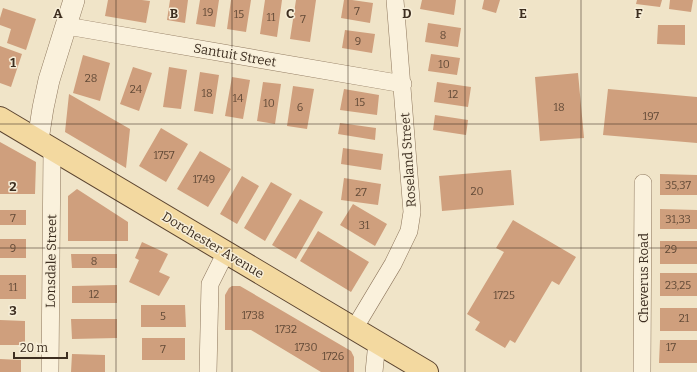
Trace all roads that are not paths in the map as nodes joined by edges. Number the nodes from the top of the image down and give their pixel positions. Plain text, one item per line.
1 (74, 0) edge
2 (395, 0) edge
3 (66, 26) junction
4 (403, 84) junction
5 (0, 118) edge
6 (45, 145) junction
7 (643, 183) dead end
8 (226, 252) junction
9 (354, 329) junction
10 (377, 342) junction
11 (50, 372) edge
12 (208, 372) edge
13 (374, 372) edge
14 (427, 372) edge
15 (642, 372) edge

1 - 3 street
2 - 4 street, Roseland Street
3 - 4 street, Santuit Street
3 - 6 street
4 - 9 street, Roseland Street
5 - 6 main road, Dorchester Avenue
6 - 8 main road, Dorchester Avenue
6 - 11 street, Lonsdale Street
7 - 15 street, Cheverus Road
8 - 9 main road, Dorchester Avenue
8 - 12 street
9 - 10 main road, Dorchester Avenue
10 - 13 street
10 - 14 main road, Dorchester Avenue

